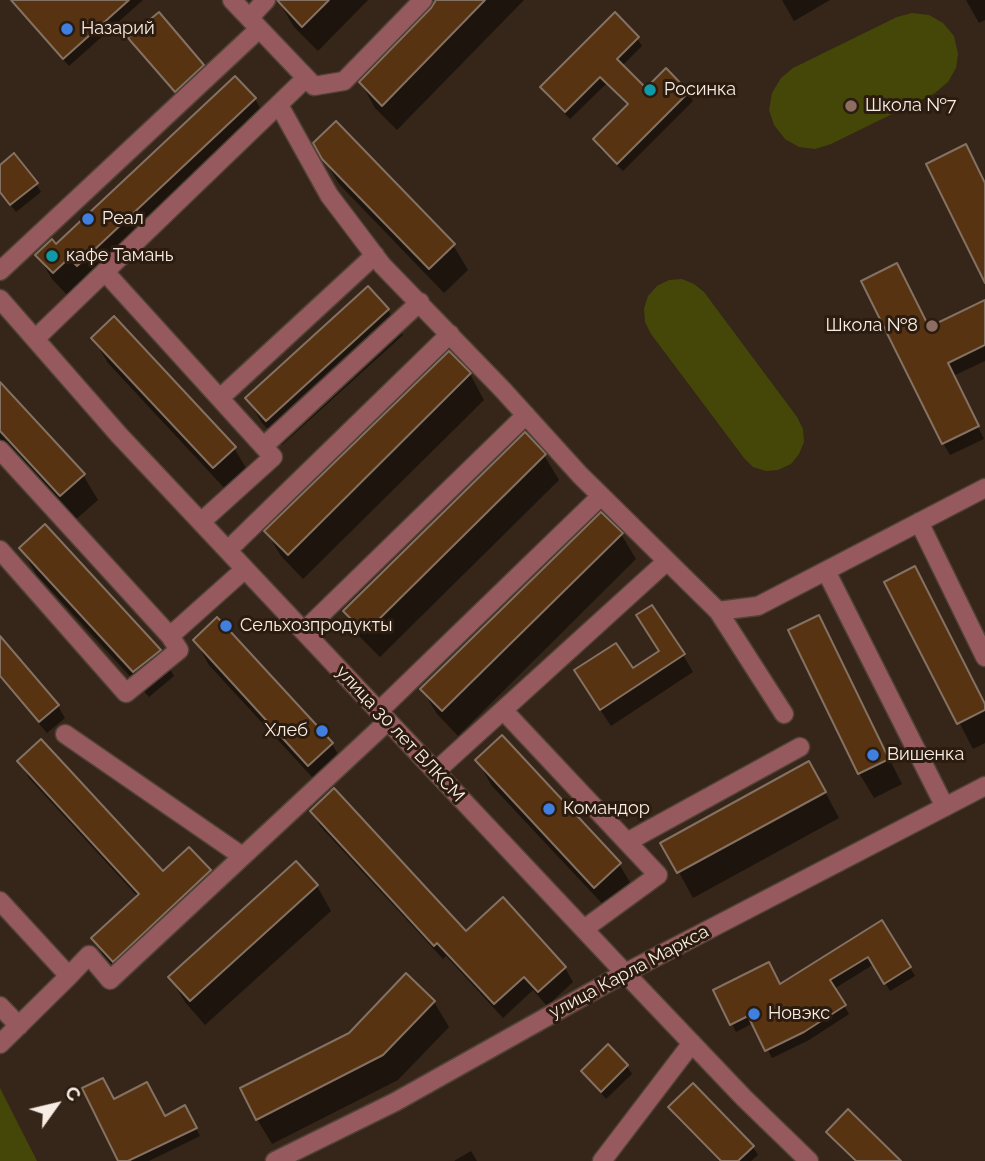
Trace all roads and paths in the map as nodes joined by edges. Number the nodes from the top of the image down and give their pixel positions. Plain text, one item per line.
1 (232, 0) edge
2 (266, 0) edge
3 (423, 0) edge
4 (254, 24) junction
5 (306, 78) junction
6 (279, 104) junction
7 (375, 255) junction
8 (0, 271) edge
9 (105, 272) junction
10 (0, 299) edge
11 (420, 302) junction
12 (450, 334) junction
13 (35, 339) junction
14 (220, 398) junction
15 (526, 415) junction
16 (264, 446) junction
17 (0, 450) edge
18 (985, 488) edge
19 (601, 496) junction
20 (201, 522) junction
21 (919, 522) junction
22 (0, 550) edge
23 (228, 550) junction
24 (667, 561) junction
25 (245, 569) junction
26 (826, 571) junction
27 (718, 611) junction
28 (304, 631) junction
29 (170, 636) junction
30 (985, 657) edge
31 (503, 710) junction
32 (784, 714) dead end
33 (384, 716) junction
34 (65, 734) dead end
35 (800, 747) dead end
36 (436, 771) junction
37 (985, 786) edge
38 (944, 807) junction
39 (627, 842) junction
40 (242, 856) junction
41 (0, 901) edge
42 (584, 929) junction
43 (625, 973) junction
44 (69, 976) junction
45 (0, 1006) edge
46 (19, 1026) junction
47 (692, 1043) junction
48 (0, 1044) edge
49 (275, 1161) edge
50 (602, 1161) edge
51 (809, 1161) edge

1 - 4 street
2 - 4 street
3 - 5 street
4 - 5 street
4 - 8 street
5 - 6 street
6 - 7 street
6 - 9 street
7 - 11 street
7 - 14 street
9 - 13 street
9 - 14 street
10 - 13 street, улица 30 лет ВЛКСМ
11 - 12 street
11 - 16 street
12 - 15 street
12 - 23 street
13 - 20 street, улица 30 лет ВЛКСМ
14 - 16 street
15 - 19 street
15 - 28 street
16 - 20 street
17 - 29 street
18 - 21 street
19 - 24 street
19 - 33 street
20 - 23 street, улица 30 лет ВЛКСМ
21 - 26 street
21 - 30 street
22 - 29 street
23 - 25 street, улица 30 лет ВЛКСМ
24 - 27 street
24 - 31 street
25 - 28 street, улица 30 лет ВЛКСМ
25 - 29 street
26 - 27 street
26 - 38 street
27 - 32 street
28 - 33 street, улица 30 лет ВЛКСМ
31 - 36 street
31 - 39 street
33 - 36 street, улица 30 лет ВЛКСМ
33 - 40 street
34 - 40 street
35 - 39 street
36 - 42 street, улица 30 лет ВЛКСМ
37 - 38 street, улица Карла Маркса
38 - 43 street, улица Карла Маркса
39 - 42 street
40 - 44 street
41 - 44 street
42 - 43 street, улица 30 лет ВЛКСМ
43 - 47 street, улица 30 лет ВЛКСМ
43 - 49 street, улица Карла Маркса
44 - 46 street
45 - 46 street
46 - 48 street
47 - 50 street
47 - 51 street, улица 30 лет ВЛКСМ

